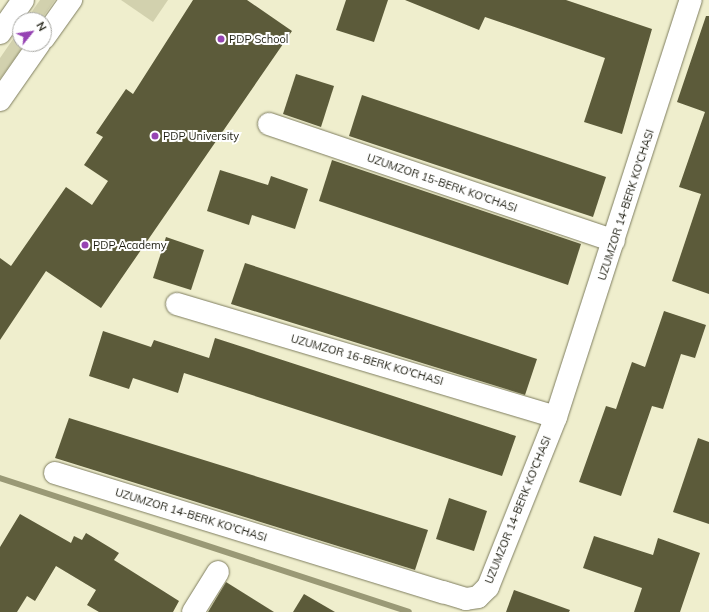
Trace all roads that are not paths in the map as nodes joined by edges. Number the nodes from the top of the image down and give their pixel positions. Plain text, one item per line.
1 (23, 0) edge
2 (70, 0) edge
3 (691, 0) edge
4 (709, 4) edge
5 (52, 26) edge
6 (0, 32) edge
7 (34, 52) edge
8 (0, 100) edge
9 (269, 124) dead end
10 (614, 241) junction
11 (177, 304) dead end
12 (556, 417) junction
13 (55, 474) dead end
14 (218, 572) dead end
15 (193, 612) edge

1 - 6 street
2 - 5 street
3 - 4 street
3 - 10 street, UZUMZOR 14-BERK KO'CHASI
7 - 8 street
9 - 10 street, UZUMZOR 15-BERK KO'CHASI
10 - 12 street, UZUMZOR 14-BERK KO'CHASI
11 - 12 street, UZUMZOR 16-BERK KO'CHASI
12 - 13 street, UZUMZOR 14-BERK KO'CHASI
14 - 15 street

